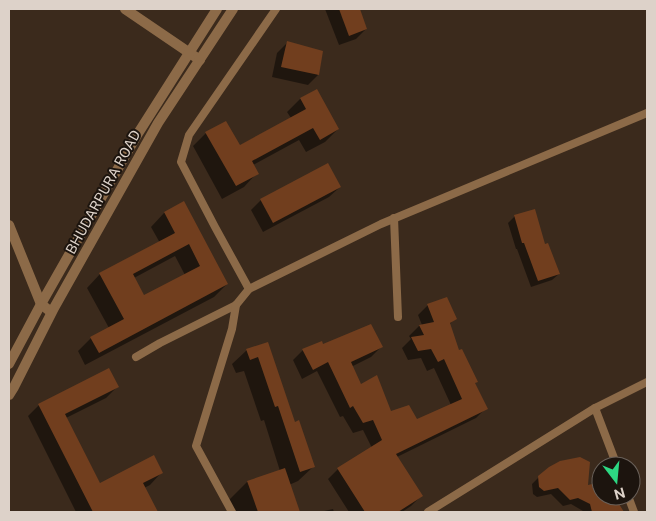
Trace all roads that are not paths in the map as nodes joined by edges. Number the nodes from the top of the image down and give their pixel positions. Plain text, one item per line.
1 (125, 9) edge
2 (217, 9) edge
3 (234, 9) edge
4 (276, 9) edge
5 (190, 53) junction
6 (200, 60) junction
7 (647, 113) edge
8 (107, 189) junction
9 (118, 194) junction
10 (394, 218) junction
11 (9, 225) edge
12 (249, 289) junction
13 (41, 304) junction
14 (236, 305) junction
15 (51, 312) junction
16 (398, 317) dead end
17 (136, 357) dead end
18 (9, 364) edge
19 (647, 382) edge
20 (9, 395) edge
21 (595, 408) junction
22 (613, 456) edge
23 (232, 512) edge
24 (428, 512) edge

1 - 5 street
2 - 5 street, BHUDARPURA ROAD
3 - 6 street, BHUDARPURA ROAD
4 - 12 lane
5 - 6 street
5 - 8 street, BHUDARPURA ROAD
6 - 9 street, BHUDARPURA ROAD
7 - 10 lane
8 - 9 street
8 - 13 street, BHUDARPURA ROAD
9 - 15 street, BHUDARPURA ROAD
10 - 12 lane
10 - 16 lane
11 - 13 street
12 - 14 lane
13 - 15 street
13 - 18 street, BHUDARPURA ROAD
14 - 17 lane
14 - 23 lane
15 - 20 street, BHUDARPURA ROAD
19 - 21 lane
21 - 22 lane
21 - 24 lane

